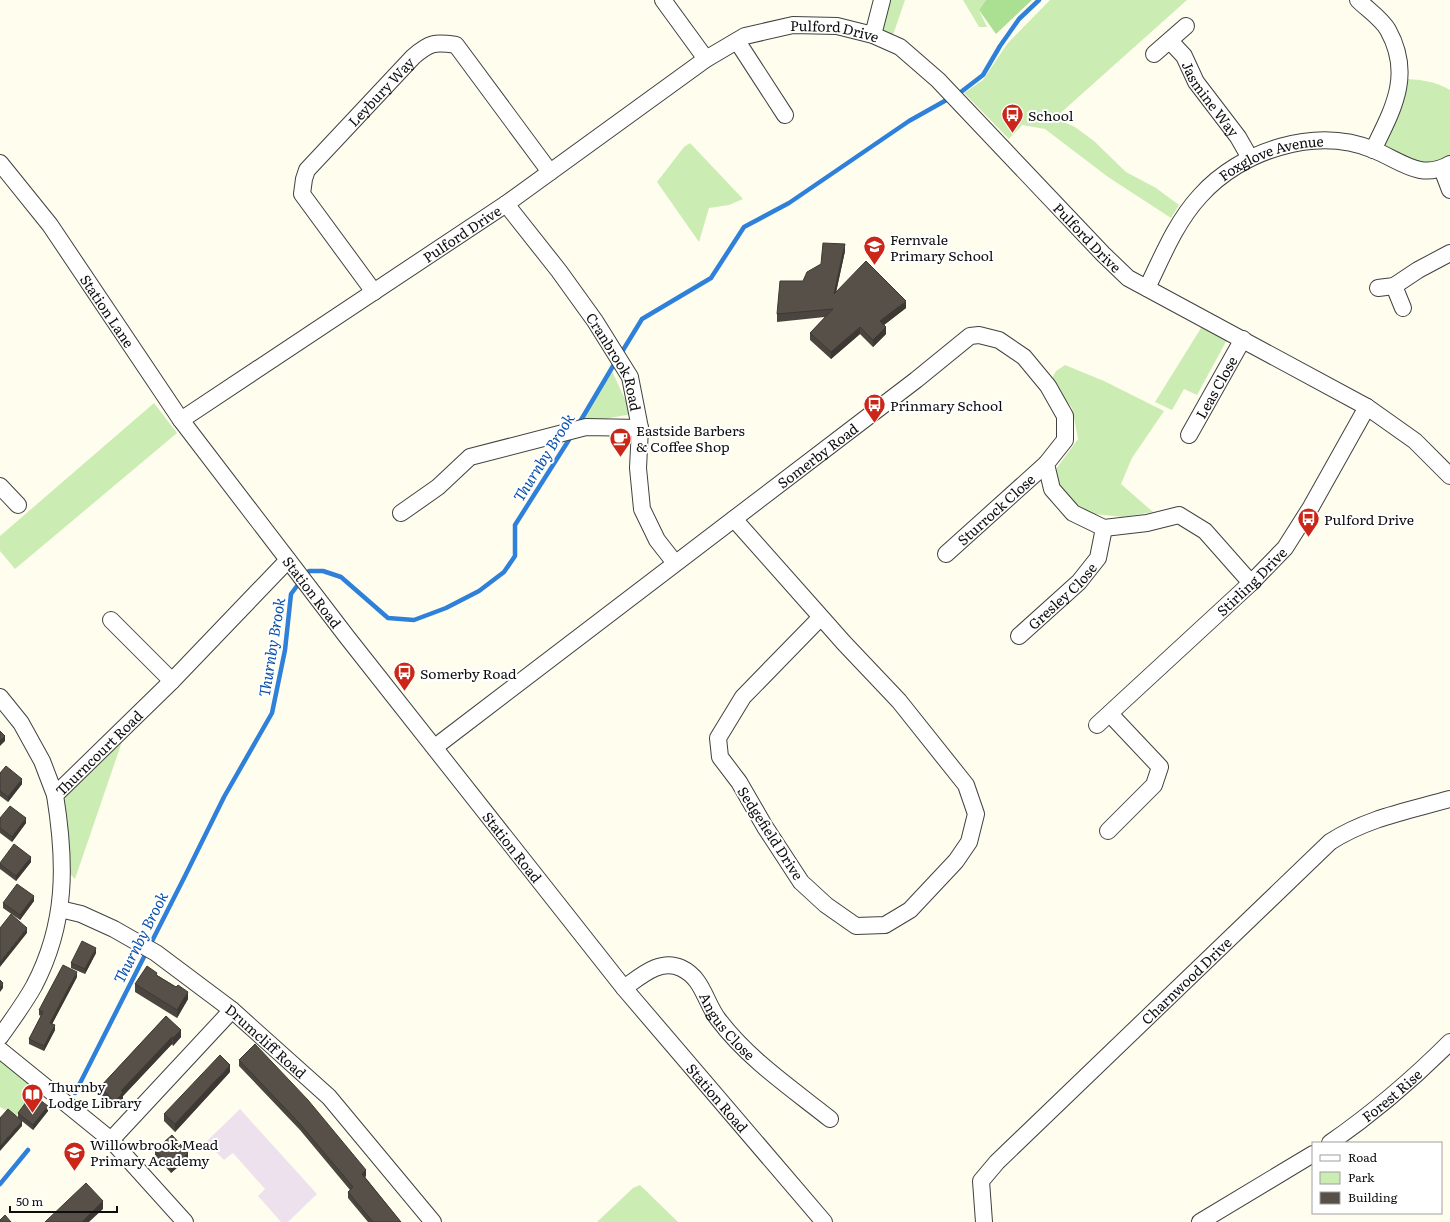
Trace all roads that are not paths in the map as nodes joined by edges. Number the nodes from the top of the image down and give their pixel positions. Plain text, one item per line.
1 (663, 0) edge
2 (882, 0) edge
3 (1358, 0) edge
4 (1186, 26) dead end
5 (873, 35) junction
6 (737, 41) junction
7 (1170, 41) junction
8 (1154, 54) dead end
9 (706, 59) junction
10 (785, 115) dead end
11 (1373, 150) junction
12 (1250, 158) junction
13 (0, 163) edge
14 (1446, 166) edge
15 (550, 172) junction
16 (1450, 190) edge
17 (506, 204) junction
18 (1450, 253) edge
19 (1394, 286) junction
20 (1147, 288) junction
21 (1378, 288) dead end
22 (374, 292) junction
23 (1403, 308) dead end
24 (1243, 339) junction
25 (1367, 407) junction
26 (181, 420) junction
27 (640, 428) junction
28 (1189, 435) dead end
29 (213, 461) joint
30 (1046, 464) junction
31 (1450, 476) edge
32 (0, 486) edge
33 (18, 505) dead end
34 (401, 513) dead end
35 (734, 519) junction
36 (1104, 528) junction
37 (946, 554) dead end
38 (288, 560) junction
39 (675, 563) junction
40 (1251, 583) junction
41 (821, 617) junction
42 (111, 620) dead end
43 (1019, 636) dead end
44 (172, 681) junction
45 (0, 697) edge
46 (1110, 714) junction
47 (1097, 725) dead end
48 (435, 747) junction
49 (55, 795) junction
50 (1450, 799) edge
51 (1108, 831) dead end
52 (60, 909) junction
53 (624, 988) junction
54 (232, 1010) junction
55 (0, 1037) edge
56 (1450, 1042) edge
57 (0, 1050) edge
58 (830, 1119) dead end
59 (111, 1140) junction
60 (1331, 1142) edge
61 (1312, 1155) edge
62 (184, 1222) edge
63 (433, 1222) edge
64 (824, 1222) edge
65 (984, 1222) edge
66 (1200, 1222) edge

1 - 9 street
2 - 5 street
3 - 11 street
4 - 7 street
5 - 6 street, Pulford Drive
5 - 20 street, Pulford Drive
6 - 9 street, Pulford Drive
6 - 10 street
7 - 8 street
7 - 12 street, Jasmine Way
9 - 15 street, Pulford Drive
11 - 12 street, Foxglove Avenue
11 - 14 street, Foxglove Avenue
12 - 20 street, Foxglove Avenue
13 - 26 street, Station Lane
14 - 16 street
15 - 17 street, Pulford Drive
15 - 22 street, Leybury Way
17 - 22 street, Pulford Drive
17 - 27 street, Cranbrook Road
18 - 19 street
19 - 21 street
19 - 23 street
20 - 24 street, Pulford Drive
22 - 26 street, Pulford Drive
24 - 25 street, Pulford Drive
24 - 28 street, Leas Close
25 - 31 street, Pulford Drive
25 - 40 street, Stirling Drive
26 - 29 street, Station Lane
27 - 34 street
27 - 39 street, Cranbrook Road
29 - 38 street, Station Road
30 - 35 street, Somerby Road
30 - 36 street
30 - 37 street, Sturrock Close
32 - 33 street
35 - 39 street, Somerby Road
35 - 41 street, Sedgefield Drive
36 - 40 street
36 - 43 street, Gresley Close
38 - 44 street, Thurncourt Road
38 - 48 street, Station Road
39 - 48 street, Somerby Road
40 - 46 street, Stirling Drive
41 - 41 street, Sedgefield Drive
42 - 44 street
44 - 49 street, Thurncourt Road
45 - 49 street
46 - 47 street, Stirling Drive
46 - 51 street
48 - 53 street, Station Road
49 - 52 street, Thurncourt Road
50 - 65 street, Charnwood Drive
52 - 54 street, Drumcliff Road
52 - 55 street, Thurncourt Road
53 - 58 street, Angus Close
53 - 64 street, Station Road
54 - 59 street
54 - 63 street, Drumcliff Road
56 - 60 street, Forest Rise
57 - 59 street
59 - 62 street
61 - 66 street

